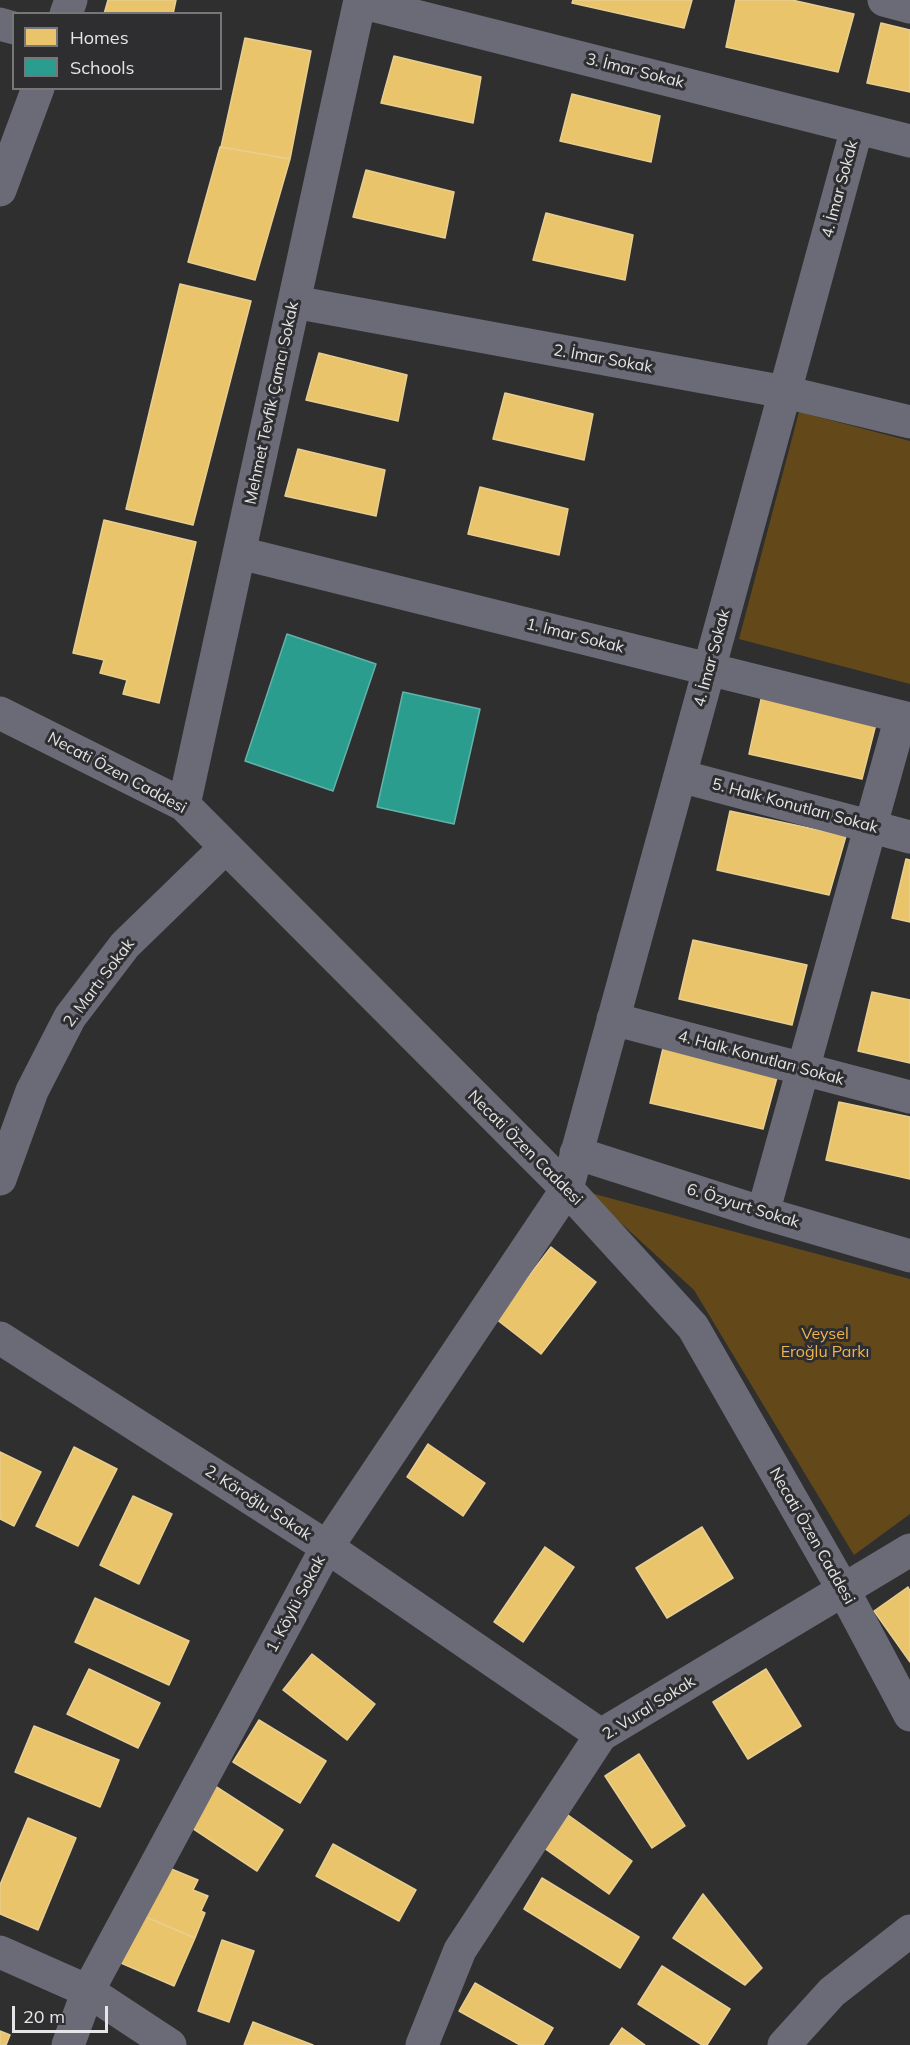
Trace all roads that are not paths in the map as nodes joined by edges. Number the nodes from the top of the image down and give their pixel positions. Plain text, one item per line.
1 (884, 0) edge
2 (360, 1) edge
3 (910, 7) edge
4 (37, 90) edge
5 (857, 128) junction
6 (910, 141) edge
7 (0, 190) edge
8 (294, 302) junction
9 (785, 392) junction
10 (910, 422) edge
11 (240, 553) junction
12 (709, 669) junction
13 (0, 713) edge
14 (905, 718) edge
15 (680, 776) junction
16 (184, 805) junction
17 (870, 826) junction
18 (910, 837) edge
19 (225, 848) junction
20 (613, 1019) junction
21 (803, 1069) junction
22 (910, 1098) edge
23 (576, 1153) junction
24 (0, 1179) edge
25 (567, 1189) junction
26 (763, 1213) junction
27 (910, 1256) edge
28 (0, 1338) edge
29 (327, 1547) junction
30 (910, 1550) edge
31 (844, 1591) junction
32 (910, 1715) edge
33 (601, 1735) junction
34 (910, 1931) edge
35 (0, 1952) edge
36 (88, 1991) junction
37 (68, 2045) edge
38 (170, 2045) edge
39 (423, 2045) edge
40 (784, 2045) edge

1 - 3 street
2 - 5 street, 3. İmar Sokak
2 - 8 street, Mehmet Tevfik Çamcı Sokak
4 - 7 street
5 - 6 street, 3. İmar Sokak
5 - 9 street, 4. İmar Sokak
8 - 9 street, 2. İmar Sokak
8 - 11 street, Mehmet Tevfik Çamcı Sokak
9 - 10 street, 2. İmar Sokak
9 - 12 street, 4. İmar Sokak
11 - 12 street, 1. İmar Sokak
11 - 16 street, Mehmet Tevfik Çamcı Sokak
12 - 14 street, 1. İmar Sokak
12 - 15 street, 4. İmar Sokak
13 - 16 street, Necati Özen Caddesi
14 - 17 street
15 - 17 street, 5. Halk Konutları Sokak
15 - 20 street, 4. İmar Sokak
16 - 19 street, Necati Özen Caddesi
17 - 18 street, 5. Halk Konutları Sokak
17 - 21 street
19 - 24 street, 2. Martı Sokak
19 - 25 street, Necati Özen Caddesi
20 - 21 street, 4. Halk Konutları Sokak
20 - 23 street, 4. İmar Sokak
21 - 22 street, 4. Halk Konutları Sokak
21 - 26 street
23 - 25 street, 4. İmar Sokak
23 - 26 street, 6. Özyurt Sokak
25 - 29 street, 1. Köylü Sokak
25 - 31 street, Necati Özen Caddesi
26 - 27 street, 6. Özyurt Sokak
28 - 29 street, 2. Köroğlu Sokak
29 - 33 street, 2. Köroğlu Sokak
29 - 36 street, 1. Köylü Sokak
30 - 31 street, 2. Vural Sokak
31 - 32 street, Necati Özen Caddesi
31 - 33 street, 2. Vural Sokak
33 - 39 street, 2. Vural Sokak
34 - 40 street
35 - 36 street
36 - 37 street, 1. Köylü Sokak
36 - 38 street

